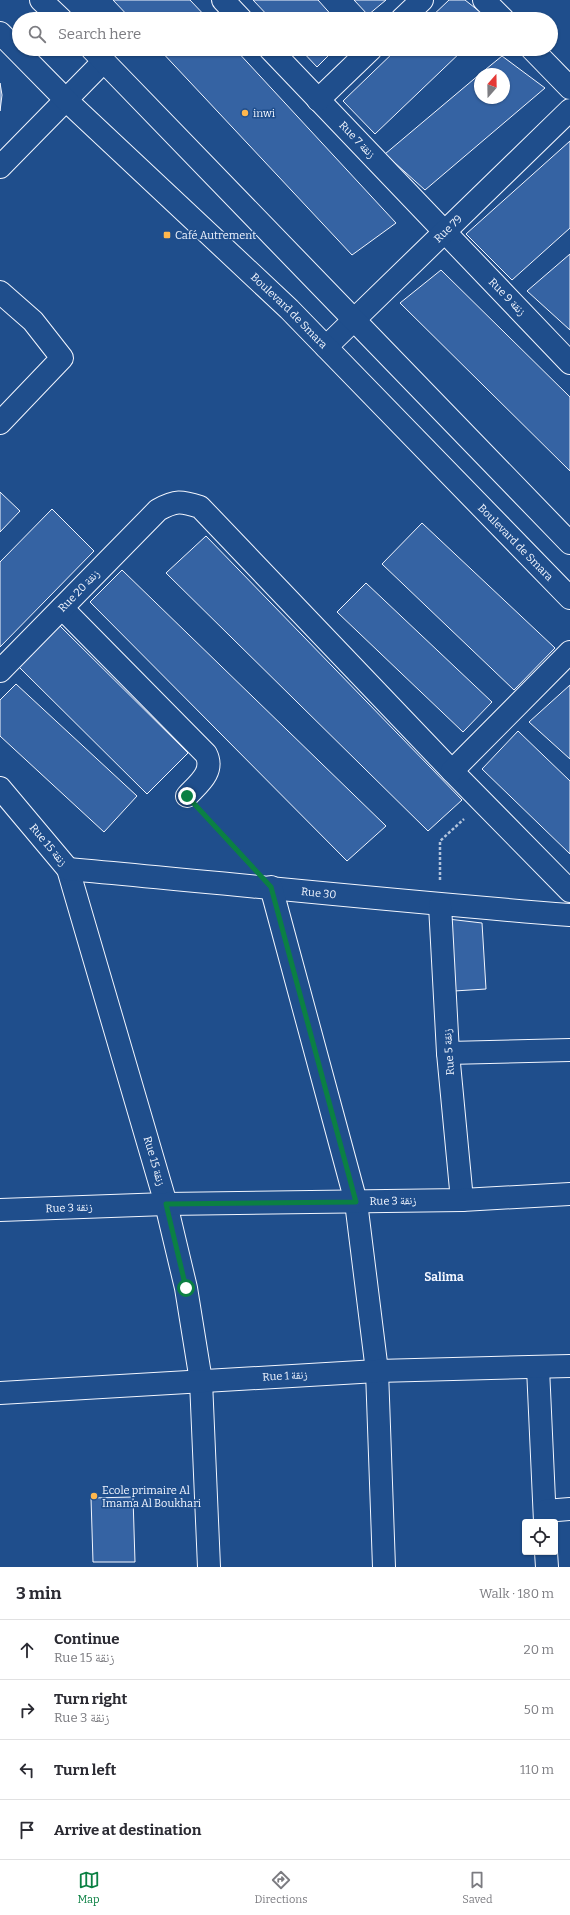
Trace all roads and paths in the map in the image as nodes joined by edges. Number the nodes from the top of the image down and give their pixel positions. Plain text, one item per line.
1 (41, 0) edge
2 (223, 0) edge
3 (422, 0) edge
4 (484, 0) edge
5 (54, 12) edge
6 (234, 12) edge
7 (409, 12) edge
8 (496, 12) edge
9 (0, 33) edge
10 (12, 45) edge
11 (23, 56) edge
12 (97, 56) edge
13 (99, 56) edge
14 (277, 56) edge
15 (364, 56) edge
16 (539, 56) edge
17 (570, 88) edge
18 (66, 100) junction
19 (318, 100) junction
20 (570, 110) edge
21 (0, 167) edge
22 (444, 231) junction
23 (0, 292) edge
24 (355, 320) junction
25 (326, 347) junction
26 (569, 360) edge
27 (0, 423) edge
28 (570, 543) edge
29 (570, 598) edge
30 (62, 608) junction
31 (570, 652) edge
32 (0, 671) edge
33 (452, 771) junction
34 (0, 788) edge
35 (187, 796) joint
36 (483, 801) junction
37 (68, 869) junction
38 (271, 887) junction
39 (570, 892) edge
40 (440, 905) junction
41 (570, 914) edge
42 (570, 1050) edge
43 (448, 1052) junction
44 (570, 1194) edge
45 (462, 1200) junction
46 (356, 1202) junction
47 (166, 1204) junction
48 (0, 1210) edge
49 (570, 1366) edge
50 (538, 1368) junction
51 (377, 1371) junction
52 (201, 1381) junction
53 (0, 1393) edge
54 (570, 1509) edge
55 (545, 1516) edge
56 (546, 1555) edge
57 (209, 1567) edge
58 (384, 1567) edge
59 (547, 1567) edge

1 - 5 street
2 - 6 street
3 - 7 street
4 - 8 street
9 - 10 street, Boulevard de Smara
11 - 18 street, Boulevard de Smara
12 - 18 street
13 - 24 street
14 - 19 street, Rue 7 زنقة
15 - 19 street
16 - 17 street
18 - 21 street
18 - 25 street, Boulevard de Smara
19 - 22 street, Rue 7 زنقة
20 - 22 street, Rue 79
22 - 24 street, Rue 79
22 - 26 street, Rue 9 زنقة
23 - 27 street
24 - 25 street, Rue 79
24 - 28 street
25 - 29 street, Boulevard de Smara
30 - 32 street, Rue 20 زنقة
30 - 33 street, Rue 20 زنقة
30 - 35 street
31 - 33 street
33 - 36 street
34 - 37 street, Rue 15 زنقة
35 - 38 path
36 - 39 street
36 - 40 path
37 - 38 street, Rue 30
37 - 47 street, Rue 15 زنقة
38 - 40 street, Rue 30
38 - 46 street
40 - 41 street, Rue 30
40 - 43 street, Rue 5 زنقة
42 - 43 street
43 - 45 street, Rue 5 زنقة
44 - 45 street, Rue 3 زنقة
45 - 46 street, Rue 3 زنقة
46 - 47 street, Rue 3 زنقة
46 - 51 street
47 - 48 street, Rue 3 زنقة
47 - 52 street, Rue 15 زنقة
49 - 50 street, Rue 1 زنقة
50 - 51 street, Rue 1 زنقة
50 - 55 street
51 - 52 street, Rue 1 زنقة
51 - 58 street
52 - 53 street, Rue 1 زنقة
52 - 57 street, Rue 15 زنقة
54 - 55 street
56 - 59 street

